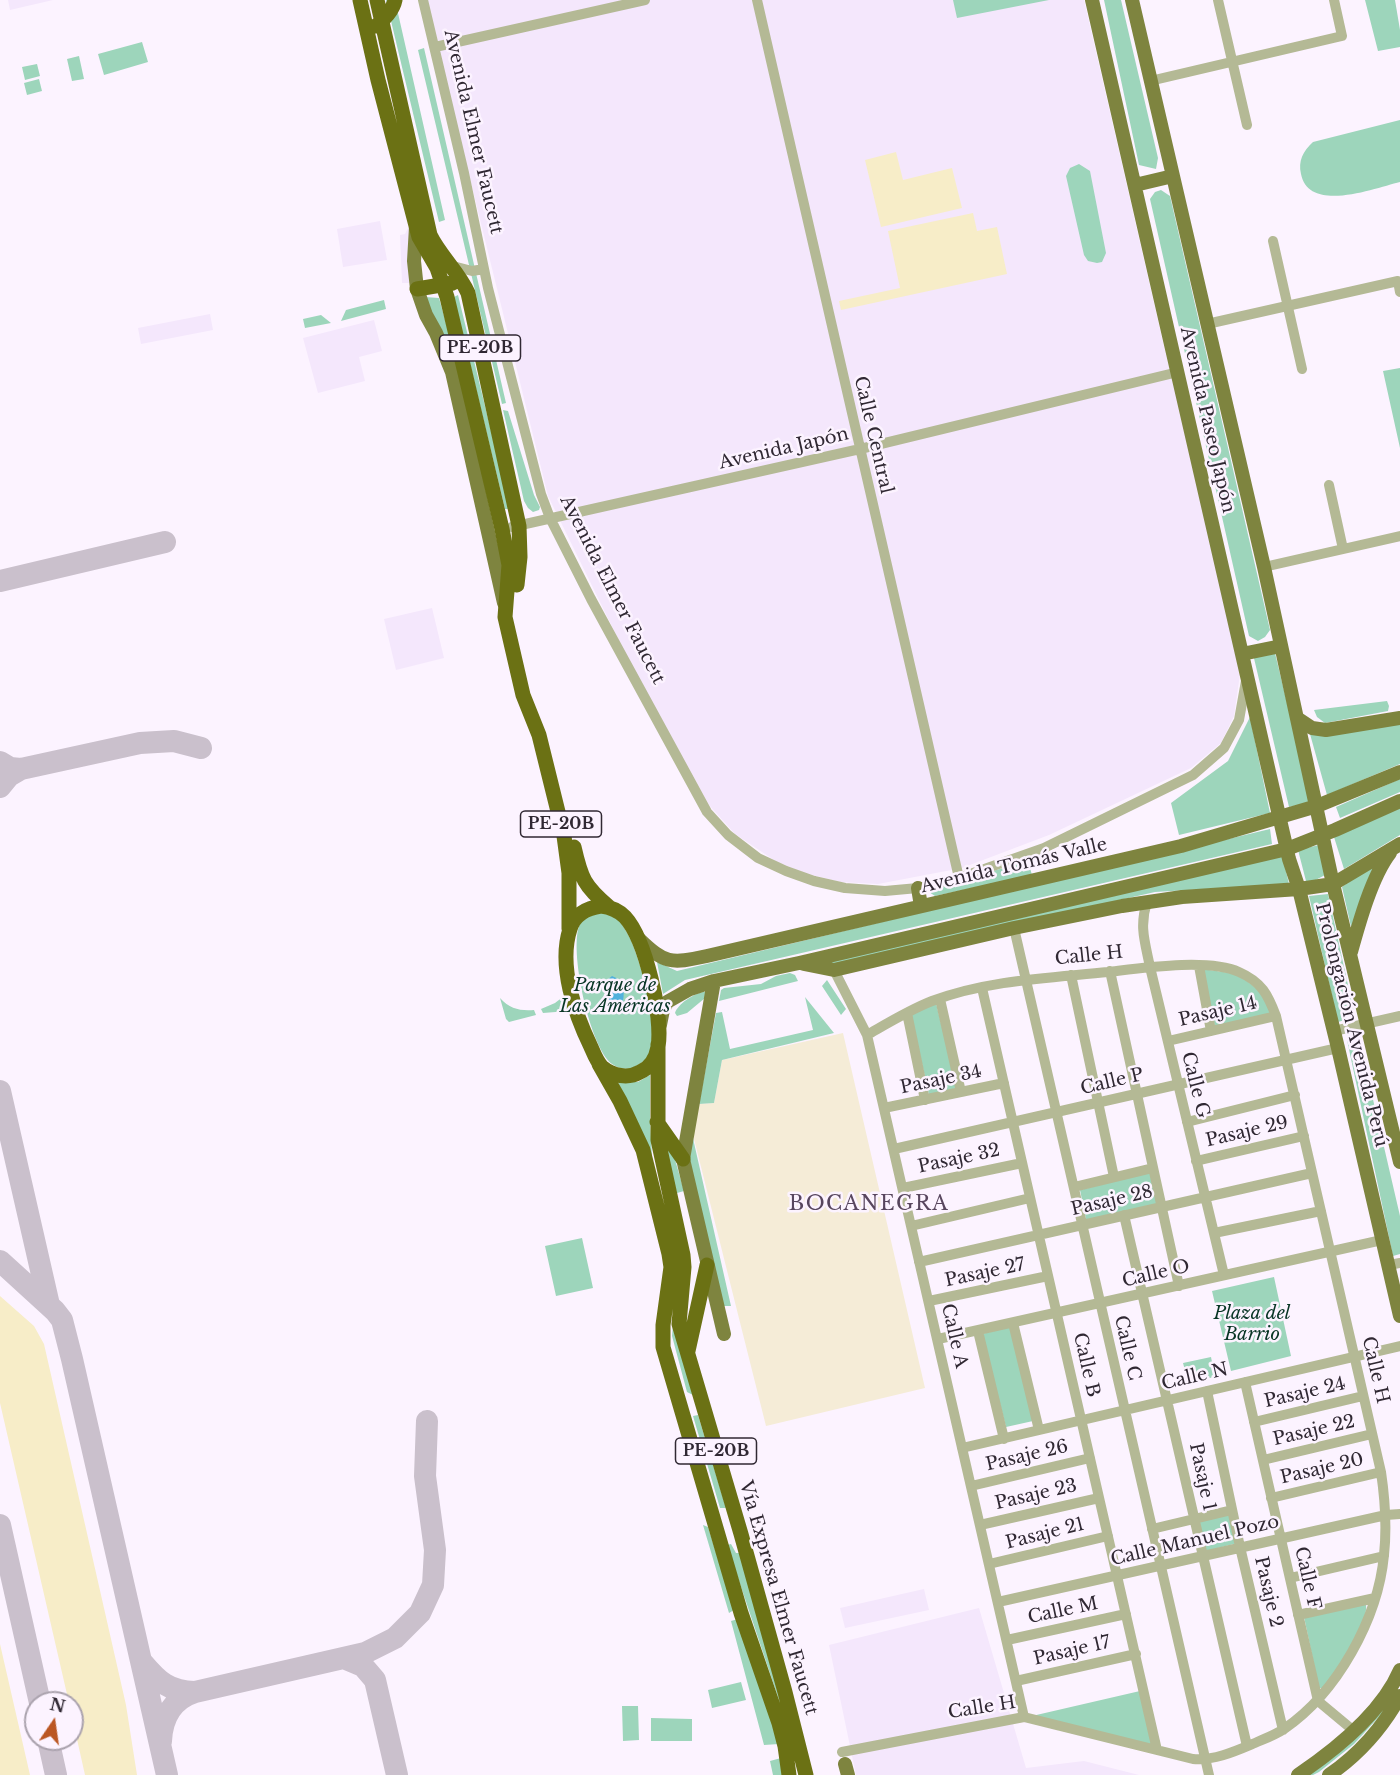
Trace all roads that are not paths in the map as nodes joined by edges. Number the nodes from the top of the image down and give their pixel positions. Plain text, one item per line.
1 (360, 0) edge
2 (377, 0) edge
3 (395, 0) edge
4 (423, 0) edge
5 (645, 0) edge
6 (757, 0) edge
7 (1092, 0) edge
8 (1132, 0) edge
9 (1218, 0) edge
10 (1334, 0) edge
11 (382, 22) junction
12 (368, 31) junction
13 (435, 47) junction
14 (1232, 62) junction
15 (1150, 81) junction
16 (1247, 125) dead end
17 (398, 126) junction
18 (1173, 176) junction
19 (1135, 185) junction
20 (422, 224) junction
21 (1273, 241) dead end
22 (448, 265) junction
23 (484, 268) junction
24 (443, 285) junction
25 (1399, 286) edge
26 (417, 289) junction
27 (467, 289) junction
28 (1288, 306) junction
29 (1207, 324) junction
30 (1302, 369) dead end
31 (1178, 372) junction
32 (860, 449) junction
33 (1329, 485) dead end
34 (550, 518) junction
35 (519, 526) junction
36 (502, 530) junction
37 (1400, 536) edge
38 (1343, 549) junction
39 (1264, 567) junction
40 (505, 604) junction
41 (1281, 646) junction
42 (1244, 660) junction
43 (1297, 718) junction
44 (1400, 718) edge
45 (1400, 772) edge
46 (1400, 801) edge
47 (1317, 806) junction
48 (1280, 817) junction
49 (1324, 835) junction
50 (1396, 846) edge
51 (1287, 849) junction
52 (959, 878) junction
53 (1333, 884) junction
54 (918, 888) junction
55 (1299, 889) junction
56 (1147, 902) junction
57 (921, 906) junction
58 (609, 907) junction
59 (1014, 928) junction
60 (569, 929) junction
61 (637, 937) junction
62 (1351, 954) junction
63 (799, 963) junction
64 (1199, 966) junction
65 (1150, 967) junction
66 (834, 970) junction
67 (1110, 971) junction
68 (1071, 975) junction
69 (1026, 979) junction
70 (714, 981) junction
71 (982, 988) junction
72 (940, 999) junction
73 (907, 1013) junction
74 (1276, 1016) junction
75 (1400, 1016) edge
76 (1367, 1023) junction
77 (1210, 1031) junction
78 (1334, 1031) junction
79 (867, 1035) junction
80 (658, 1039) junction
81 (1168, 1041) junction
82 (1338, 1048) junction
83 (1287, 1060) junction
84 (599, 1064) junction
85 (1004, 1083) junction
86 (1178, 1084) junction
87 (961, 1092) junction
88 (1137, 1094) junction
89 (1295, 1095) junction
90 (925, 1100) junction
91 (1098, 1103) junction
92 (884, 1108) junction
93 (1056, 1112) junction
94 (657, 1122) junction
95 (1013, 1122) junction
96 (1187, 1122) junction
97 (1304, 1136) junction
98 (894, 1149) junction
99 (683, 1159) junction
100 (1196, 1161) junction
101 (1400, 1162) edge
102 (1022, 1163) junction
103 (1153, 1168) junction
104 (1312, 1173) junction
105 (1114, 1177) junction
106 (1074, 1187) junction
107 (903, 1188) junction
108 (1205, 1197) junction
109 (1030, 1198) junction
110 (1162, 1207) junction
111 (1321, 1211) junction
112 (1124, 1215) junction
113 (1082, 1225) junction
114 (911, 1226) junction
115 (1214, 1233) junction
116 (1039, 1235) junction
117 (1382, 1240) junction
118 (1330, 1252) junction
119 (919, 1262) junction
120 (1394, 1264) edge
121 (707, 1265) junction
122 (1224, 1275) junction
123 (1048, 1276) junction
124 (1179, 1286) junction
125 (1142, 1294) junction
126 (929, 1301) junction
127 (1100, 1303) junction
128 (1057, 1313) junction
129 (1400, 1316) edge
130 (1013, 1323) junction
131 (978, 1330) junction
132 (724, 1334) dead end
133 (938, 1340) junction
134 (1400, 1346) edge
135 (688, 1354) junction
136 (1354, 1357) junction
137 (1245, 1382) junction
138 (1208, 1391) junction
139 (1364, 1396) junction
140 (1168, 1400) junction
141 (1125, 1410) junction
142 (1082, 1420) junction
143 (1254, 1422) junction
144 (1040, 1430) junction
145 (1372, 1434) junction
146 (1005, 1438) junction
147 (962, 1449) junction
148 (1090, 1458) junction
149 (1263, 1460) junction
150 (1381, 1472) junction
151 (971, 1486) junction
152 (1099, 1498) junction
153 (1271, 1498) junction
154 (1232, 1510) junction
155 (1400, 1514) edge
156 (1386, 1515) junction
157 (1194, 1519) junction
158 (980, 1525) junction
159 (1152, 1529) junction
160 (1108, 1536) junction
161 (1281, 1538) junction
162 (1240, 1547) junction
163 (1202, 1556) junction
164 (1384, 1556) junction
165 (989, 1564) junction
166 (1160, 1565) junction
167 (1117, 1575) junction
168 (1290, 1578) junction
169 (1375, 1598) junction
170 (998, 1602) junction
171 (1126, 1614) junction
172 (1298, 1615) junction
173 (1007, 1640) junction
174 (1136, 1654) junction
175 (1400, 1670) edge
176 (1016, 1681) junction
177 (1400, 1696) edge
178 (1318, 1701) junction
179 (1024, 1717) junction
180 (1283, 1730) junction
181 (1354, 1731) junction
182 (1247, 1746) junction
183 (1157, 1750) junction
184 (1205, 1760) junction
185 (845, 1764) edge
186 (789, 1775) edge
187 (806, 1775) edge
188 (1209, 1775) edge
189 (1298, 1775) edge
190 (1329, 1775) edge

1 - 12 highway, PE-20B
2 - 11 highway, PE-20B
3 - 11 highway
4 - 13 street, Avenida Elmer Faucett
5 - 13 street
6 - 32 street, Calle Central
7 - 19 main road, Avenida Paseo Japón
8 - 15 main road, Avenida Paseo Japón
9 - 14 street
10 - 14 street
11 - 12 highway
11 - 17 highway, PE-20B
12 - 17 highway, PE-20B
13 - 23 street, Avenida Elmer Faucett
14 - 15 street
14 - 16 street
15 - 18 main road, Avenida Paseo Japón
17 - 20 highway, PE-20B
18 - 19 main road
18 - 29 main road, Avenida Paseo Japón
19 - 31 main road, Avenida Paseo Japón
20 - 22 highway, PE-20B
20 - 24 highway, PE-20B
20 - 26 main road
21 - 28 street
22 - 23 street
22 - 27 highway, PE-20B
23 - 34 street, Avenida Elmer Faucett
24 - 26 highway
24 - 27 highway
24 - 36 highway, PE-20B
25 - 28 street
26 - 40 main road
27 - 35 highway, PE-20B
28 - 29 street
28 - 30 street
29 - 39 main road, Avenida Paseo Japón
31 - 32 street, Avenida Japón
31 - 42 main road, Avenida Paseo Japón
32 - 34 street, Avenida Japón
32 - 52 street, Calle Central
33 - 38 street
34 - 35 street, Avenida Japón
34 - 54 street, Avenida Elmer Faucett
35 - 36 street, Avenida Japón
35 - 58 highway, PE-20B
36 - 40 highway, PE-20B
37 - 38 street
38 - 39 street
39 - 41 main road, Avenida Paseo Japón
40 - 60 highway, PE-20B
41 - 42 main road
41 - 43 main road, Avenida Paseo Japón
42 - 48 main road, Avenida Paseo Japón
42 - 52 street, Avenida Tomás Valle
43 - 44 main road
43 - 47 main road, Avenida Paseo Japón
45 - 47 main road, Avenida Tomás Valle
46 - 49 main road
47 - 48 main road, Avenida Tomás Valle
47 - 49 main road, Avenida Paseo Japón
48 - 51 main road, Avenida Paseo Japón
48 - 57 main road, Avenida Tomás Valle
49 - 51 main road
49 - 53 main road, Prolongación Avenida Perú
50 - 53 main road
50 - 62 main road
51 - 55 main road, Prolongación Avenida Perú
51 - 63 main road
52 - 54 street, Avenida Elmer Faucett
53 - 55 main road
53 - 62 main road, Prolongación Avenida Perú
54 - 57 main road
55 - 56 main road
55 - 78 main road, Prolongación Avenida Perú
56 - 59 main road
56 - 65 street, Calle G
57 - 61 main road, Avenida Tomás Valle
58 - 60 highway
58 - 61 highway, PE-20B
59 - 66 main road
59 - 69 street, Calle C
60 - 84 highway, PE-20B
61 - 80 highway, PE-20B
62 - 76 main road, Prolongación Avenida Perú
63 - 66 main road
63 - 70 main road
64 - 65 street, Calle H
64 - 74 street, Calle H
64 - 77 street
65 - 67 street, Calle H
65 - 81 street, Calle G
66 - 79 street, Calle A
67 - 68 street, Calle H
67 - 88 street
68 - 69 street, Calle H
68 - 91 street
69 - 71 street, Calle H
69 - 93 street, Calle C
70 - 80 main road
70 - 99 main road
71 - 72 street, Calle H
71 - 85 street, Calle B
72 - 73 street, Calle H
72 - 87 street
73 - 79 street, Calle H
73 - 90 street
74 - 77 street, Pasaje 14
74 - 83 street, Calle H
75 - 76 street
76 - 78 street
76 - 101 main road, Prolongación Avenida Perú
77 - 81 street, Pasaje 14
78 - 82 main road, Prolongación Avenida Perú
79 - 92 street, Calle A
80 - 84 highway
80 - 94 highway, Vía Expresa Elmer Faucett / PE-20B
81 - 86 street, Calle G
82 - 83 street, Calle P
82 - 117 main road, Prolongación Avenida Perú
83 - 86 street, Calle P
83 - 89 street, Calle H
84 - 186 highway, Vía Expresa Elmer Faucett / PE-20B
85 - 87 street, Pasaje 34
85 - 95 street, Calle B
86 - 88 street, Calle P
86 - 96 street, Calle G
87 - 90 street, Pasaje 34
88 - 91 street, Calle P
88 - 103 street
89 - 96 street
89 - 97 street, Calle H
90 - 92 street, Pasaje 34
91 - 93 street, Calle P
91 - 105 street
92 - 98 street, Calle A
93 - 95 street, Calle P
93 - 106 street, Calle C
94 - 99 highway
94 - 135 highway, Vía Expresa Elmer Faucett / PE-20B
95 - 98 street, Calle P
95 - 102 street, Calle B
96 - 100 street, Calle G
97 - 100 street, Pasaje 29
97 - 104 street, Calle H
98 - 107 street, Calle A
99 - 121 main road
100 - 108 street, Calle G
102 - 107 street, Pasaje 32
102 - 109 street, Calle B
103 - 105 street
103 - 110 street
104 - 108 street, Pasaje 28
104 - 111 street, Calle H
105 - 106 street
106 - 113 street, Calle C
107 - 114 street, Calle A
108 - 110 street, Pasaje 28
108 - 115 street, Calle G
109 - 114 street
109 - 116 street, Calle B
110 - 112 street, Pasaje 28
110 - 124 street
111 - 115 street
111 - 118 street, Calle H
112 - 113 street, Pasaje 28
112 - 125 street, Pasaje 1
113 - 116 street, Pasaje 28
113 - 127 street, Calle C
114 - 119 street, Calle A
115 - 122 street, Calle G
116 - 119 street, Pasaje 28
116 - 123 street, Calle B
117 - 118 street, Calle O
117 - 120 main road, Prolongación Avenida Perú
118 - 122 street, Calle O
118 - 136 street, Calle H
119 - 126 street, Calle A
120 - 129 main road, Prolongación Avenida Perú
121 - 132 main road
121 - 135 highway
122 - 124 street, Calle O
123 - 126 street, Pasaje 27
123 - 128 street, Calle B
124 - 125 street, Calle O
125 - 127 street, Calle O
125 - 140 street, Pasaje 1
126 - 133 street, Calle A
127 - 128 street, Calle O
127 - 141 street, Calle C
128 - 130 street, Calle O
128 - 142 street, Calle B
130 - 131 street, Calle O
130 - 144 street
131 - 133 street, Calle O
131 - 146 street
133 - 147 street, Calle A
134 - 136 street, Calle N
135 - 187 highway, Vía Expresa Elmer Faucett / PE-20B
136 - 137 street, Calle N
136 - 139 street, Calle H
137 - 138 street, Calle N
137 - 143 street, Calle F
138 - 140 street, Calle N
138 - 154 street, Pasaje 2
139 - 143 street, Pasaje 24
139 - 145 street, Calle H
140 - 141 street, Calle N
140 - 157 street, Pasaje 1
141 - 142 street, Calle N
141 - 159 street, Calle C
142 - 144 street, Calle N
142 - 148 street, Calle B
143 - 149 street, Calle F
144 - 146 street, Calle N
145 - 149 street, Pasaje 22
145 - 150 street, Calle H
146 - 147 street, Calle N
147 - 151 street, Calle A
148 - 151 street, Pasaje 26
148 - 152 street, Calle B
149 - 153 street, Calle F
150 - 153 street, Pasaje 20
150 - 156 street, Calle H
151 - 158 street, Calle A
152 - 158 street, Pasaje 23
152 - 160 street, Calle B
153 - 161 street, Calle F
154 - 157 street
154 - 162 street, Pasaje 2
155 - 156 street, Calle Manuel Pozo
156 - 161 street, Calle Manuel Pozo
156 - 164 street, Calle H
157 - 159 street
157 - 163 street, Pasaje 1
158 - 165 street, Calle A
159 - 166 street, Calle C
160 - 165 street, Pasaje 21
160 - 167 street, Calle B
161 - 162 street, Calle Manuel Pozo
161 - 168 street, Calle F
162 - 163 street, Calle Manuel Pozo
162 - 180 street, Pasaje 2
163 - 166 street, Calle Manuel Pozo
163 - 182 street, Pasaje 1
164 - 168 street
164 - 169 street, Calle H
165 - 170 street, Calle A
166 - 167 street, Calle Manuel Pozo
166 - 184 street, Calle C
167 - 170 street, Calle Manuel Pozo
167 - 171 street, Calle B
168 - 172 street, Calle F
169 - 172 street
169 - 178 street, Calle H
170 - 173 street, Calle A
171 - 173 street, Calle M
171 - 174 street, Calle B
172 - 178 street, Calle F
173 - 176 street, Calle A
174 - 176 street, Pasaje 17
174 - 183 street, Calle B
175 - 181 main road
176 - 179 street, Calle A
177 - 190 main road
178 - 180 street, Calle H
178 - 181 street
179 - 183 street, Calle H
179 - 185 street, Calle H
180 - 182 street, Calle H
181 - 189 main road
182 - 184 street, Calle H
183 - 184 street, Calle H
184 - 188 street, Calle C

